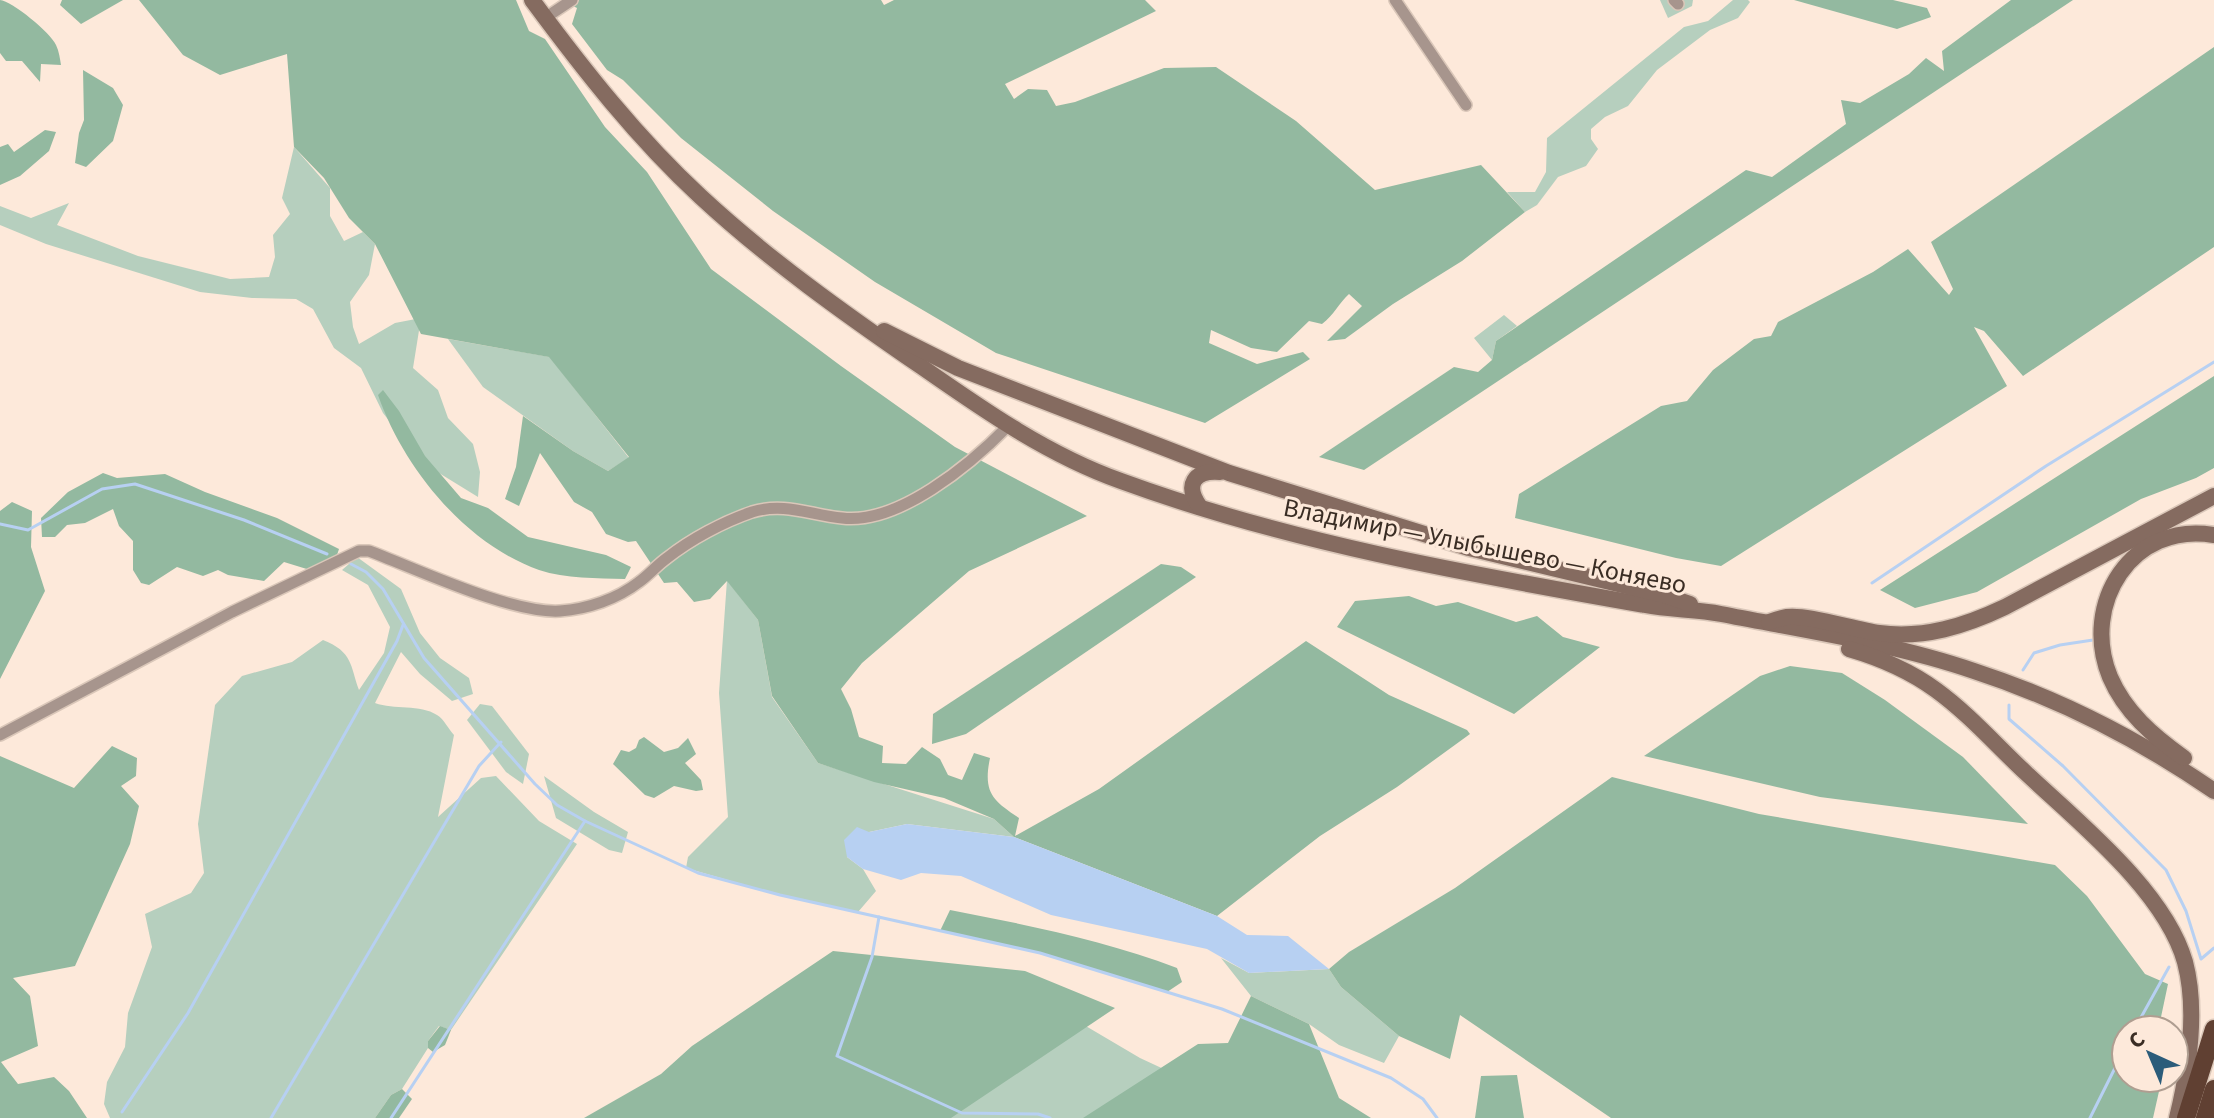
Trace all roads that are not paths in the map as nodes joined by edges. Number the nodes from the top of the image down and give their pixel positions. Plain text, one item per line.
1 (532, 0) edge
2 (572, 0) edge
3 (1395, 0) edge
4 (545, 18) junction
5 (1466, 105) dead end
6 (785, 267) junction
7 (1008, 426) junction
8 (1229, 473) junction
9 (2214, 496) edge
10 (1200, 507) junction
11 (2214, 535) edge
12 (1715, 613) junction
13 (1763, 624) junction
14 (0, 735) edge
15 (2214, 780) edge
16 (2214, 791) edge
17 (2214, 1029) edge
18 (2214, 1089) edge
19 (2177, 1118) edge
20 (2186, 1118) edge
21 (2205, 1118) edge

1 - 4 main road, Владимир — Улыбышево — Коняево
2 - 4 street
3 - 5 street
4 - 6 main road, Владимир — Улыбышево — Коняево
6 - 7 main road, Владимир — Улыбышево — Коняево
6 - 8 main road, Владимир — Улыбышево — Коняево
7 - 10 main road, Владимир — Улыбышево — Коняево
7 - 14 street
8 - 10 main road
8 - 12 main road, Владимир — Улыбышево — Коняево
9 - 13 main road
10 - 12 main road, Владимир — Улыбышево — Коняево
11 - 15 main road
12 - 13 main road, Владимир — Улыбышево — Коняево
13 - 16 main road, Владимир — Улыбышево — Коняево
13 - 19 main road
17 - 20 highway
18 - 21 highway

